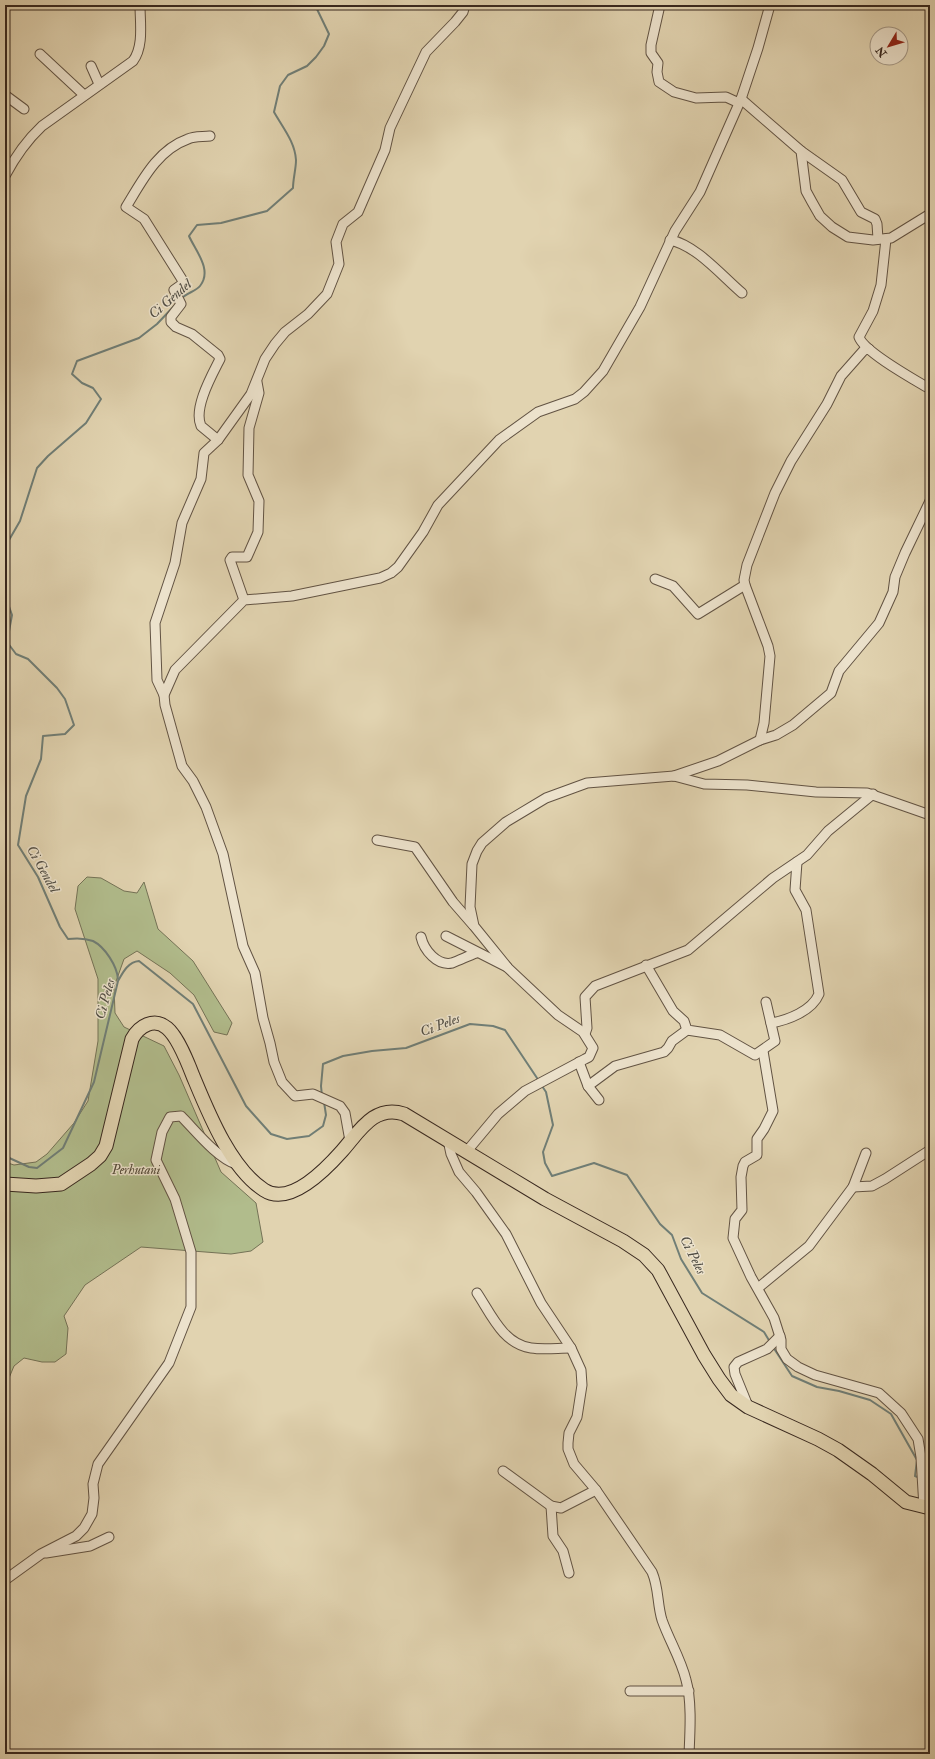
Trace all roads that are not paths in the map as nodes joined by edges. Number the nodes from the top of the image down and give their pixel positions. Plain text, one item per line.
1 (140, 5) edge
2 (465, 5) edge
3 (660, 5) edge
4 (770, 5) edge
5 (40, 54) dead end
6 (91, 66) dead end
7 (99, 84) junction
8 (5, 95) edge
9 (84, 95) junction
10 (740, 101) junction
11 (24, 109) dead end
12 (210, 136) dead end
13 (801, 152) junction
14 (9, 157) edge
15 (5, 176) edge
16 (930, 214) edge
17 (882, 239) junction
18 (670, 240) junction
19 (742, 293) dead end
20 (869, 349) junction
21 (257, 381) junction
22 (930, 389) edge
23 (218, 440) junction
24 (930, 501) edge
25 (655, 579) dead end
26 (745, 585) junction
27 (244, 600) junction
28 (164, 695) junction
29 (760, 740) junction
30 (674, 776) junction
31 (873, 794) junction
32 (930, 815) edge
33 (377, 840) dead end
34 (797, 862) junction
35 (474, 926) junction
36 (446, 936) dead end
37 (421, 937) dead end
38 (476, 952) junction
39 (646, 965) junction
40 (508, 968) junction
41 (766, 1002) dead end
42 (771, 1023) junction
43 (687, 1030) junction
44 (585, 1034) junction
45 (763, 1051) junction
46 (579, 1062) junction
47 (588, 1086) junction
48 (599, 1100) dead end
49 (350, 1140) junction
50 (448, 1140) junction
51 (930, 1150) edge
52 (866, 1153) dead end
53 (451, 1154) junction
54 (471, 1154) junction
55 (240, 1165) junction
56 (5, 1184) edge
57 (853, 1186) junction
58 (758, 1288) junction
59 (477, 1293) dead end
60 (775, 1342) junction
61 (571, 1348) junction
62 (748, 1407) junction
63 (503, 1471) dead end
64 (596, 1490) junction
65 (551, 1506) junction
66 (927, 1508) edge
67 (109, 1537) dead end
68 (41, 1554) junction
69 (569, 1572) dead end
70 (5, 1580) edge
71 (630, 1691) dead end
72 (689, 1692) junction
73 (690, 1754) edge

1 - 7 street
2 - 21 street
3 - 10 street
4 - 10 street
5 - 9 street
6 - 7 street
7 - 9 street
8 - 11 street
9 - 14 street
10 - 13 street
10 - 18 street
12 - 23 street
13 - 17 street
13 - 17 street
14 - 15 street
16 - 17 street
17 - 20 street
18 - 19 street
18 - 27 street
20 - 22 street
20 - 26 street
21 - 23 street
21 - 27 street
23 - 28 street
24 - 29 street
25 - 26 street
26 - 29 street
27 - 28 street
28 - 49 street
29 - 30 street
30 - 31 street
30 - 35 street
31 - 32 street
31 - 34 street
33 - 35 street
34 - 39 street
34 - 42 street
35 - 40 street
36 - 38 street
37 - 38 street
38 - 40 street
39 - 43 street
39 - 44 street
40 - 44 street
41 - 42 street
42 - 45 street
43 - 45 street
43 - 47 street
44 - 46 street
45 - 58 street
46 - 47 street
46 - 54 street
47 - 48 street
49 - 50 highway
49 - 55 highway
50 - 53 street
50 - 54 highway
51 - 57 street
52 - 57 street
53 - 54 street
53 - 61 street
54 - 62 highway
55 - 56 highway
55 - 68 street
57 - 58 street
58 - 60 street
59 - 61 street
60 - 62 street
60 - 66 street
61 - 64 street
62 - 66 highway
63 - 65 street
64 - 65 street
64 - 72 street
65 - 69 street
67 - 68 street
68 - 70 street
71 - 72 street
72 - 73 street

